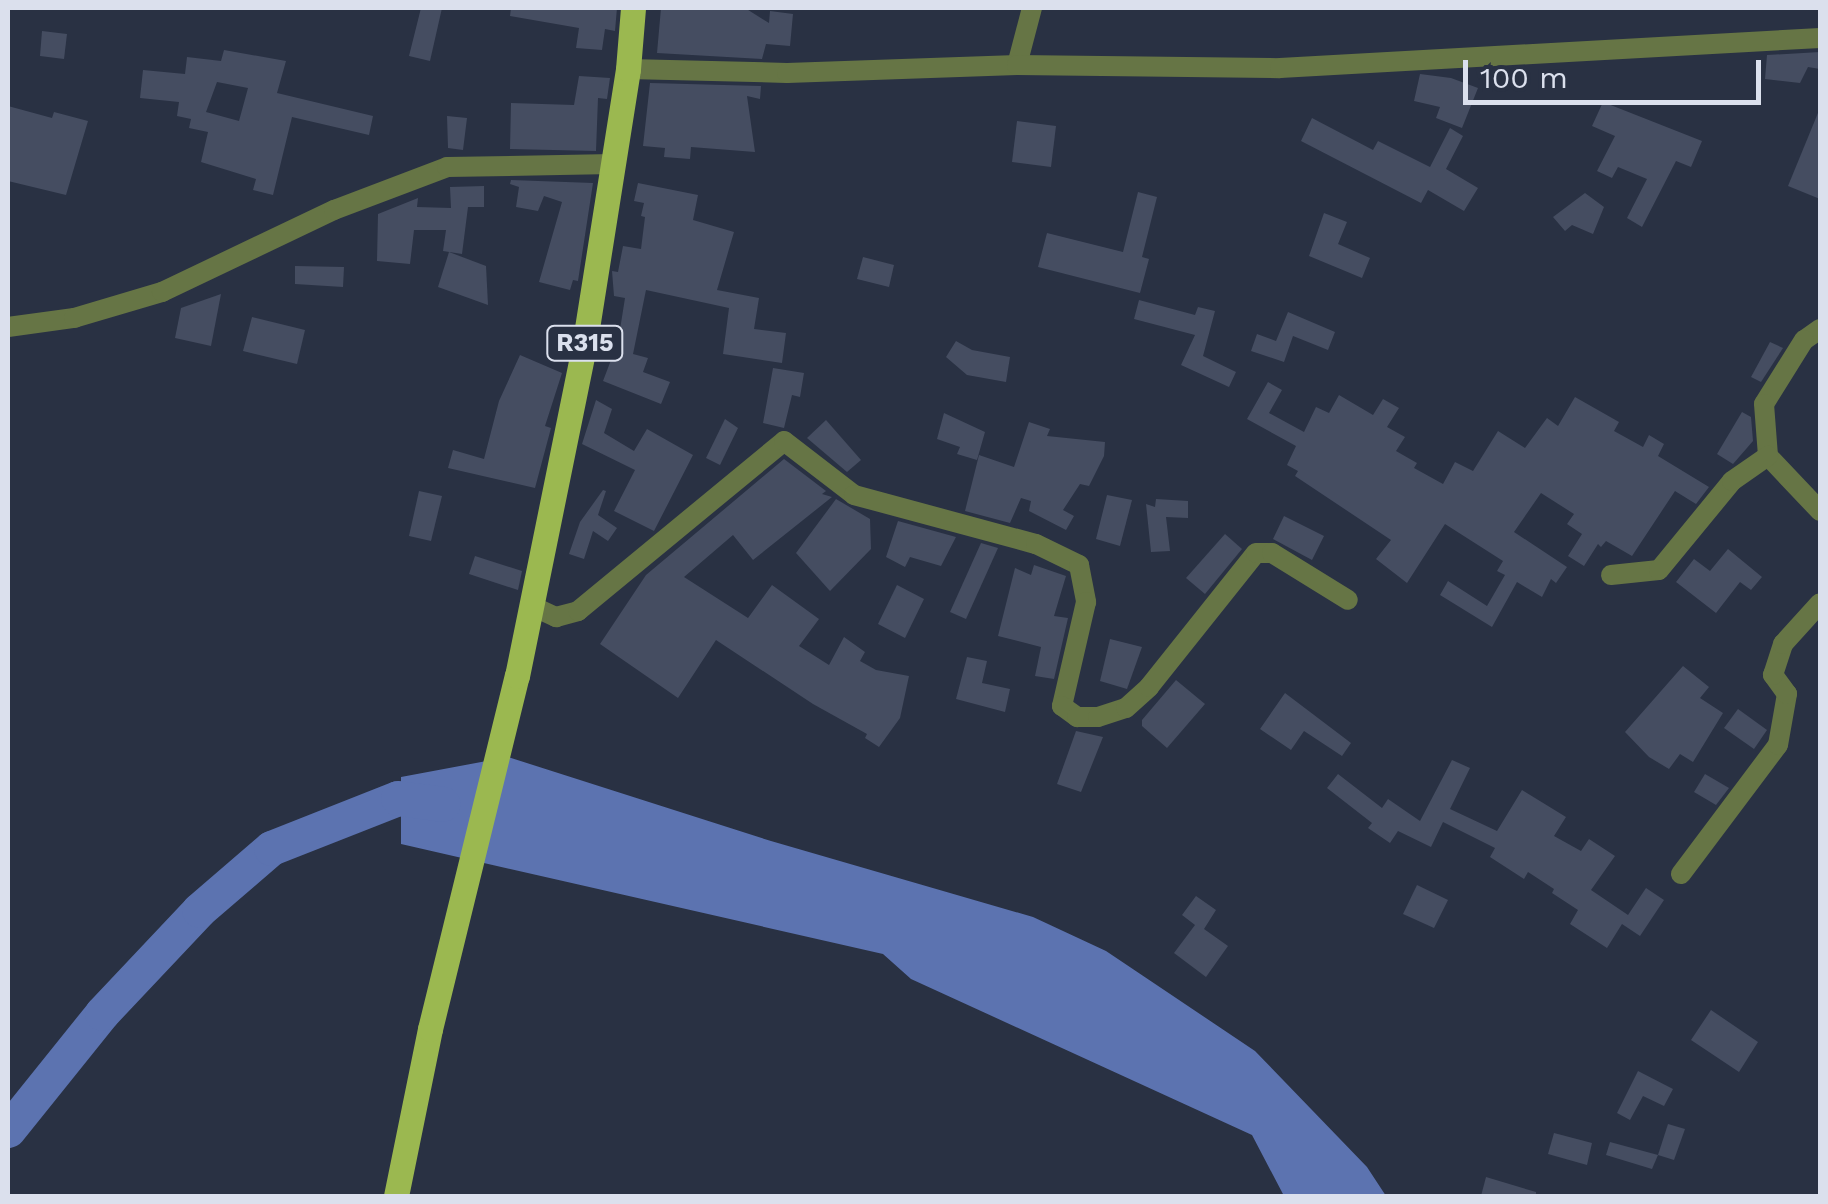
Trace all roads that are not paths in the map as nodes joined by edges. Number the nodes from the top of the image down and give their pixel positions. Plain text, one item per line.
1 (632, 8) edge
2 (1032, 8) edge
3 (1820, 38) edge
4 (1017, 65) junction
5 (628, 70) junction
6 (613, 164) junction
7 (8, 327) edge
8 (1820, 329) edge
9 (1768, 456) junction
10 (1820, 511) edge
11 (1611, 574) dead end
12 (1348, 600) dead end
13 (1820, 603) edge
14 (530, 605) junction
15 (1680, 874) dead end
16 (396, 1196) edge

1 - 5 main road, R315
2 - 4 street
3 - 4 street
4 - 5 street
5 - 6 main road, R315
6 - 7 street
6 - 14 main road, R315
8 - 9 street
9 - 10 street
9 - 11 street
12 - 14 street
13 - 15 street
14 - 16 main road, R315

